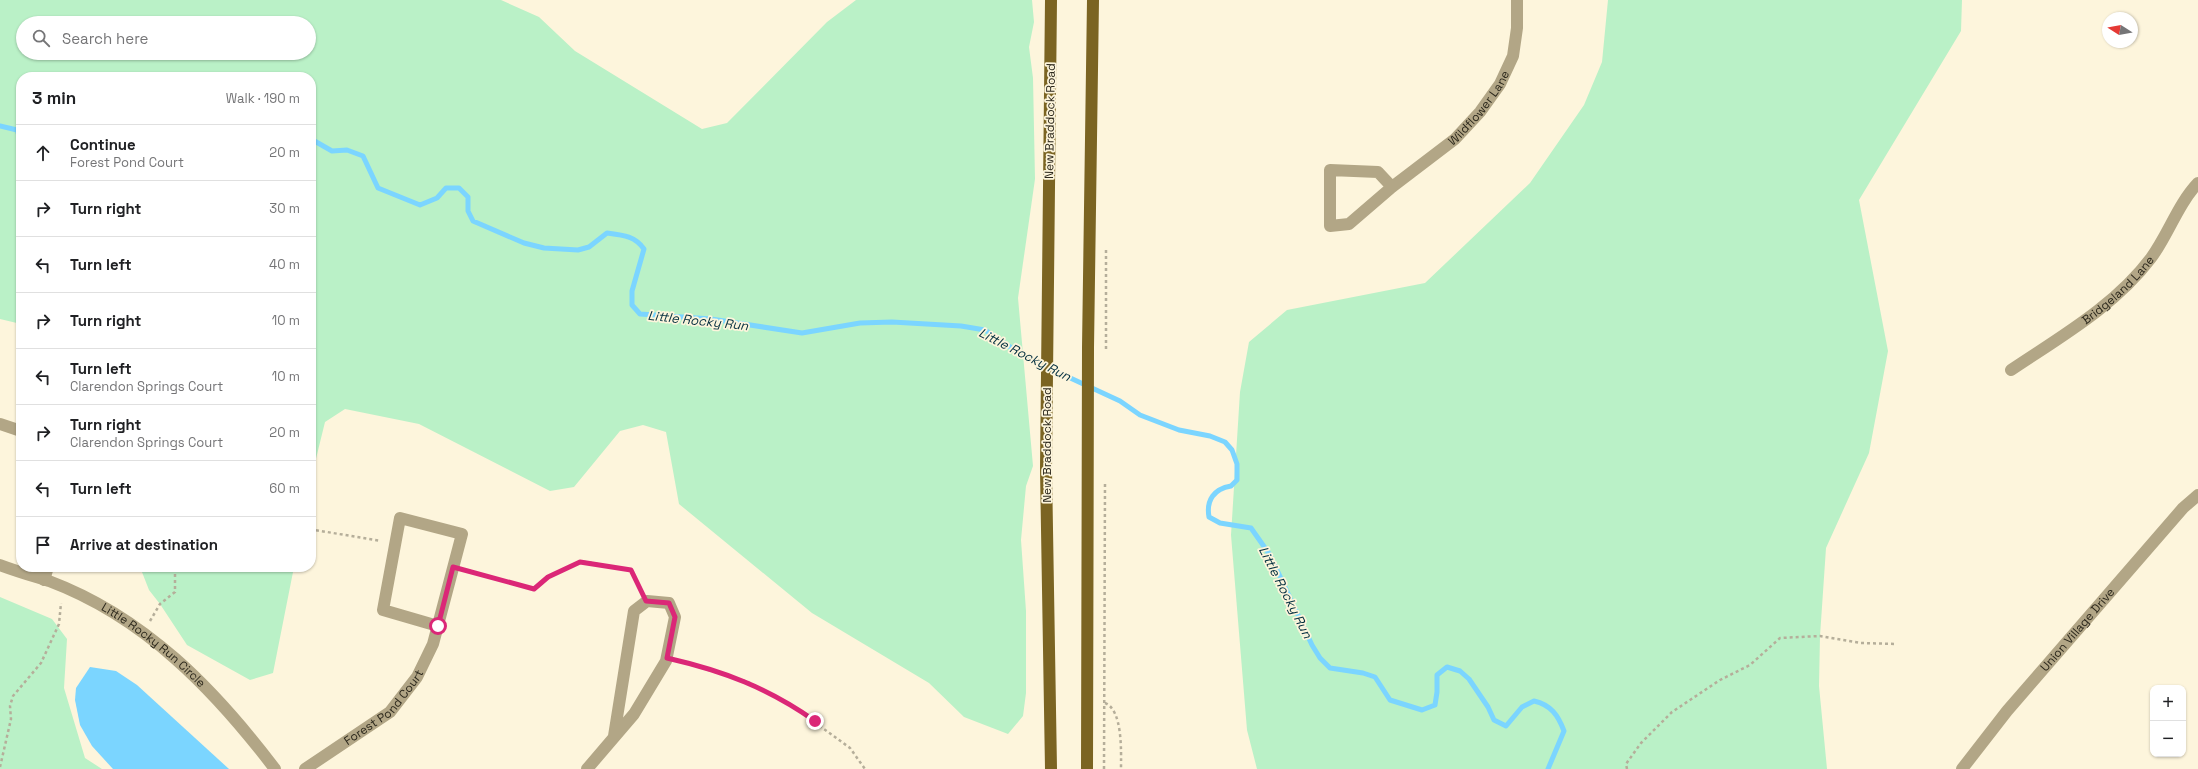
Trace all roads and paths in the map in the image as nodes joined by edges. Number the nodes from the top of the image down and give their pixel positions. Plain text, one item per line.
1 (1051, 0) edge
2 (1093, 0) edge
3 (1517, 0) edge
4 (2198, 183) edge
5 (1392, 187) junction
6 (2011, 370) dead end
7 (0, 424) edge
8 (16, 429) edge
9 (1105, 483) dead end
10 (2198, 495) edge
11 (316, 530) edge
12 (395, 544) junction
13 (0, 565) edge
14 (453, 567) junction
15 (16, 570) edge
16 (21, 572) edge
17 (46, 572) edge
18 (175, 572) edge
19 (44, 580) junction
20 (67, 590) junction
21 (646, 601) junction
22 (438, 626) junction
23 (142, 633) junction
24 (1896, 644) dead end
25 (667, 658) junction
26 (1105, 703) junction
27 (614, 736) junction
28 (0, 767) edge
29 (276, 769) edge
30 (305, 769) edge
31 (587, 769) edge
32 (865, 769) edge
33 (1051, 769) edge
34 (1087, 769) edge
35 (1104, 769) edge
36 (1121, 769) edge
37 (1627, 769) edge
38 (1962, 769) edge

1 - 33 main road, New Braddock Road
2 - 34 main road
3 - 5 street, Wildflower Lane
4 - 6 street, Bridgeland Lane
5 - 5 street, Wildflower Lane
7 - 8 street
9 - 26 path
10 - 38 street, Union Village Drive
11 - 12 path
12 - 14 street, Forest Pond Court
12 - 22 street, Forest Pond Court
13 - 15 street, Little Rocky Run Circle
14 - 21 path
14 - 22 street, Forest Pond Court
16 - 19 street, Little Rocky Run Circle
17 - 19 street
18 - 23 path
19 - 20 street, Little Rocky Run Circle
20 - 23 street, Little Rocky Run Circle
20 - 28 path
21 - 25 street
21 - 27 street
22 - 30 street, Forest Pond Court
23 - 29 street, Little Rocky Run Circle
24 - 37 path
25 - 27 street
25 - 32 path
26 - 35 path
26 - 36 path
27 - 31 street

